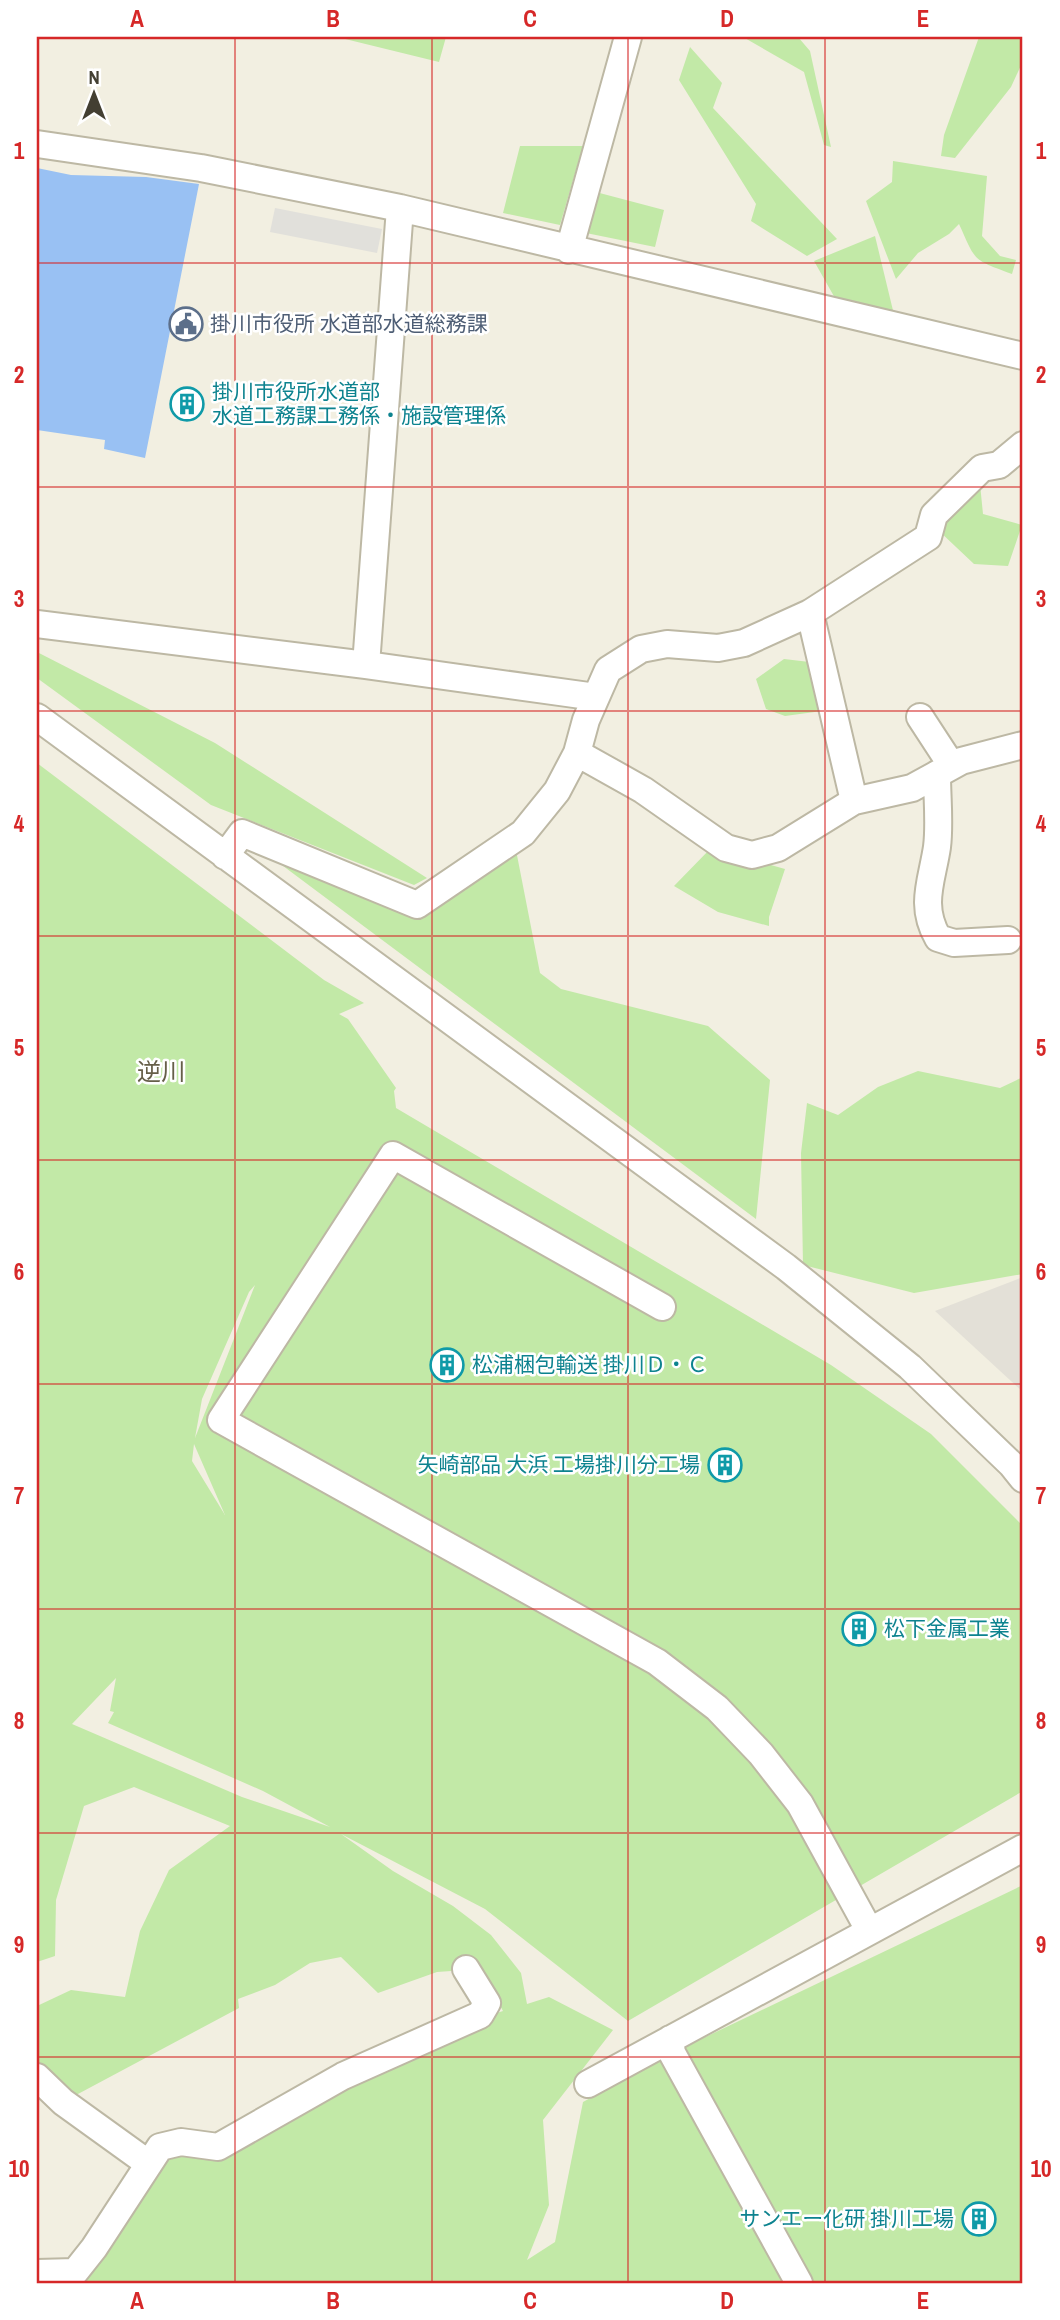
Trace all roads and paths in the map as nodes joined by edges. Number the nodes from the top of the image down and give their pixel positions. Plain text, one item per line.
1 (628, 37) edge
2 (37, 144) edge
3 (400, 208) junction
4 (569, 250) junction
5 (1023, 356) edge
6 (1023, 445) edge
7 (810, 612) junction
8 (37, 624) edge
9 (366, 665) junction
10 (596, 697) junction
11 (920, 717) dead end
12 (37, 718) edge
13 (1023, 745) edge
14 (576, 753) junction
15 (945, 770) junction
16 (854, 801) junction
17 (225, 856) junction
18 (1009, 940) dead end
19 (662, 1307) dead end
20 (1023, 1479) edge
21 (1023, 1848) edge
22 (869, 1930) junction
23 (466, 1969) dead end
24 (670, 2039) junction
25 (37, 2077) edge
26 (588, 2084) dead end
27 (154, 2155) junction
28 (37, 2273) edge
29 (799, 2283) edge

1 - 4 street
2 - 3 street
3 - 4 street
3 - 9 street
4 - 5 street
6 - 7 street
7 - 10 street
7 - 16 street
8 - 9 street
9 - 10 street
10 - 14 street
11 - 15 street
12 - 17 street
13 - 15 street
14 - 16 street
14 - 17 street
15 - 16 street
15 - 18 street
17 - 20 street
19 - 22 street
21 - 22 street
22 - 24 street
23 - 27 street
24 - 26 street
24 - 29 street
25 - 27 street
27 - 28 street

